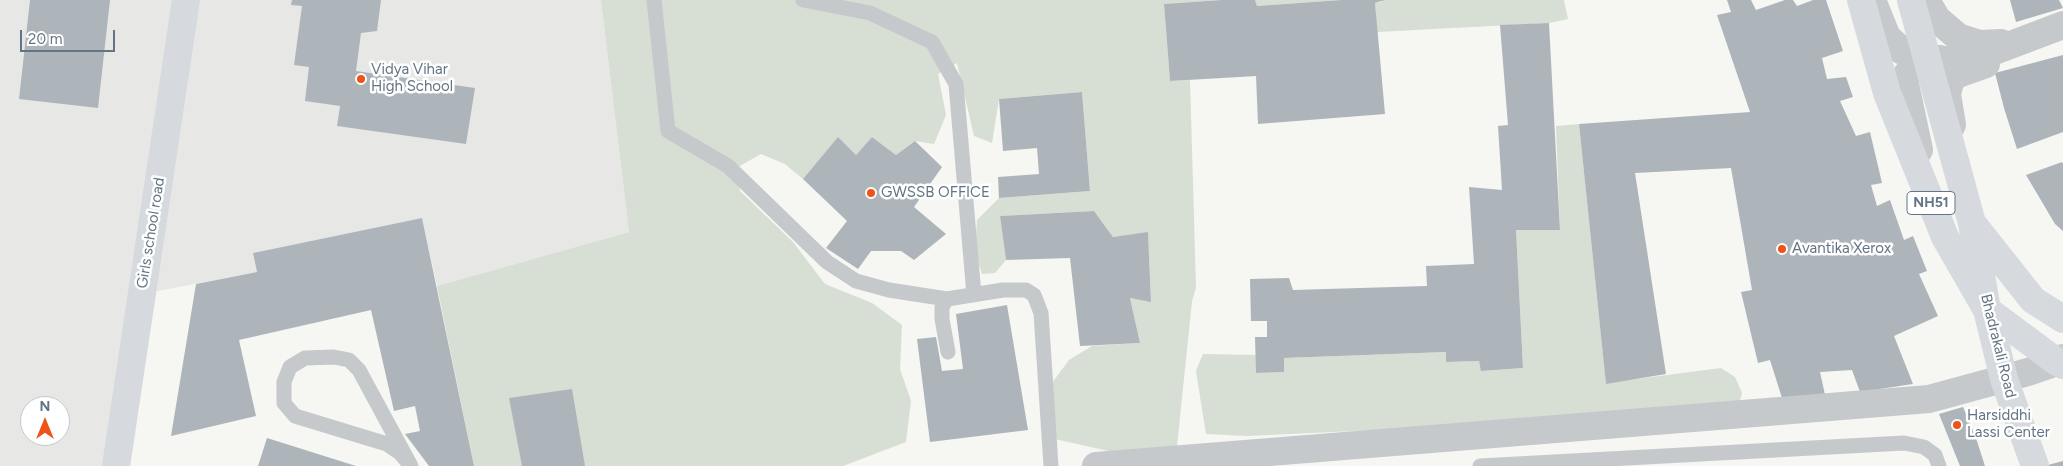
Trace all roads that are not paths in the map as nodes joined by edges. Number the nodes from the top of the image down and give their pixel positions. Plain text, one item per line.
1 (186, 0) edge
2 (654, 0) edge
3 (803, 0) edge
4 (1861, 0) edge
5 (1872, 0) edge
6 (1911, 0) edge
7 (1926, 0) edge
8 (2063, 24) edge
9 (2063, 38) edge
10 (2019, 52) junction
11 (1963, 58) junction
12 (1928, 61) junction
13 (1934, 209) junction
14 (1972, 223) junction
15 (974, 295) junction
16 (947, 299) junction
17 (1987, 310) junction
18 (2063, 319) edge
19 (948, 352) dead end
20 (2061, 362) edge
21 (2004, 379) junction
22 (116, 466) edge
23 (411, 466) edge
24 (1051, 466) edge
25 (1096, 466) edge
26 (1480, 466) edge
27 (1939, 466) edge
28 (2035, 466) edge

1 - 22 main road, Girls school road
2 - 16 lane
3 - 15 lane
4 - 13 main road, NH51
5 - 12 street
6 - 12 main road, NH51
7 - 8 street
8 - 11 street
9 - 10 street
10 - 11 street
10 - 14 street
11 - 12 street
12 - 13 street
12 - 14 main road, NH51
13 - 17 main road, NH51
14 - 17 main road, Bhadrakali Road
14 - 18 main road, NH51
15 - 16 lane
15 - 24 lane
16 - 19 lane
17 - 20 main road, NH51
17 - 21 main road, Bhadrakali Road
20 - 21 street
21 - 25 street
21 - 28 main road, Bhadrakali Road
23 - 23 lane
26 - 27 lane

